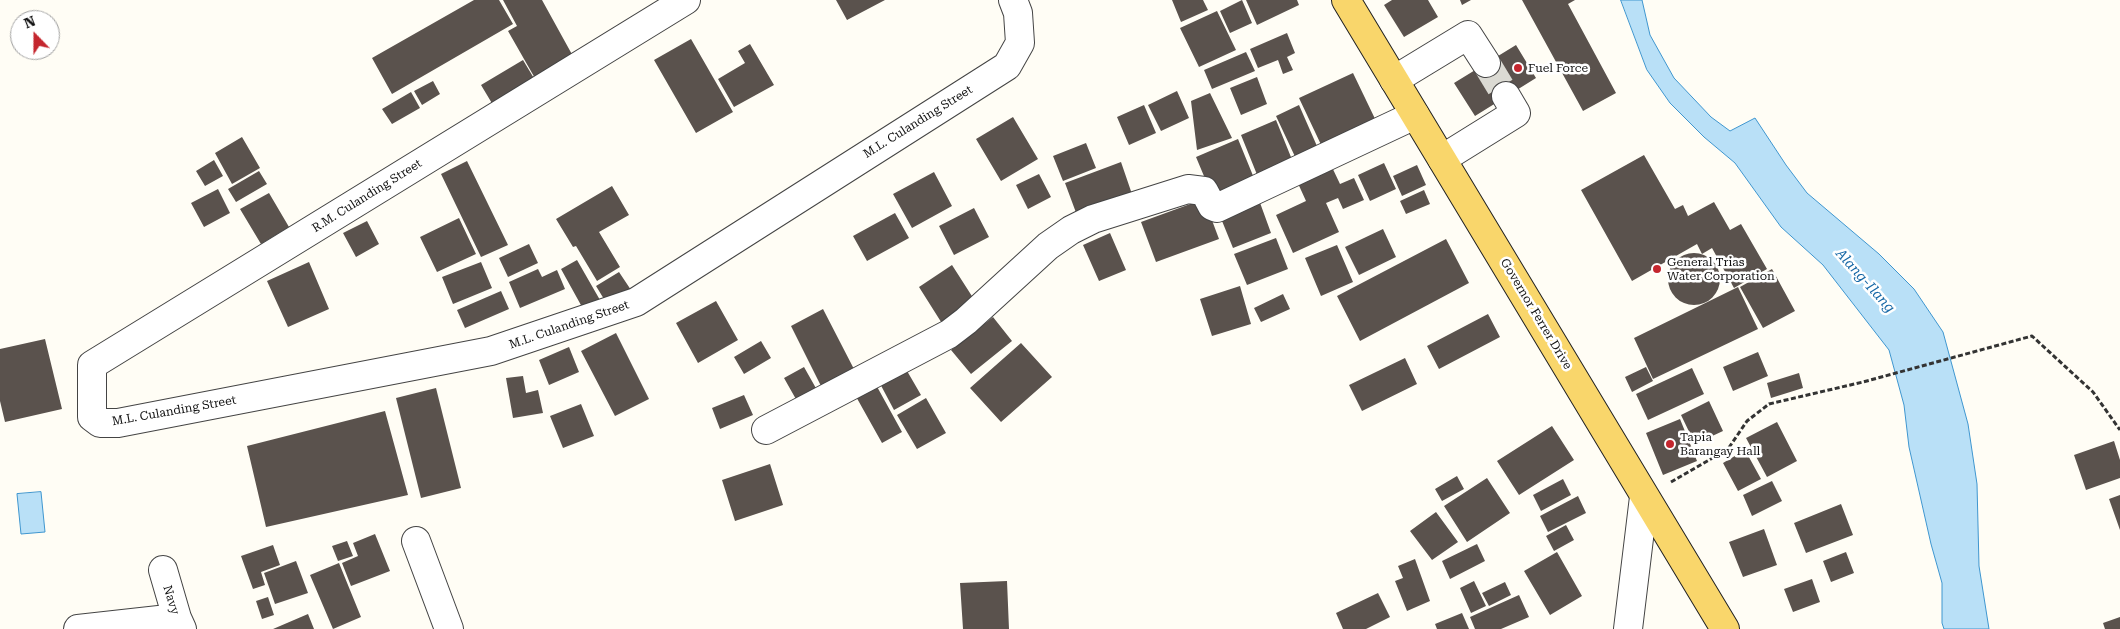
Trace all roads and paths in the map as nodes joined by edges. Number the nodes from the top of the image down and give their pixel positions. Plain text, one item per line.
1 (686, 0) edge
2 (1013, 0) edge
3 (1346, 0) edge
4 (1486, 64) tunnel mouth
5 (1394, 80) junction
6 (1506, 96) tunnel mouth
7 (1415, 115) junction
8 (1442, 159) junction
9 (92, 417) joint
10 (766, 430) dead end
11 (2120, 430) edge
12 (1644, 497) junction
13 (416, 541) dead end
14 (162, 570) dead end
15 (179, 624) edge
16 (78, 629) edge
17 (449, 629) edge
18 (1628, 629) edge
19 (1724, 629) edge

1 - 9 street, R.M. Culanding Street
2 - 9 street, M.L. Culanding Street
3 - 5 main road, Governor Ferrer Drive
4 - 5 street
5 - 7 main road, Governor Ferrer Drive
6 - 8 street
7 - 8 main road, Governor Ferrer Drive
7 - 10 street
8 - 12 main road, Governor Ferrer Drive
11 - 12 path
12 - 18 street
12 - 19 main road, Governor Ferrer Drive
13 - 17 street
14 - 15 street, Navy
15 - 16 street

